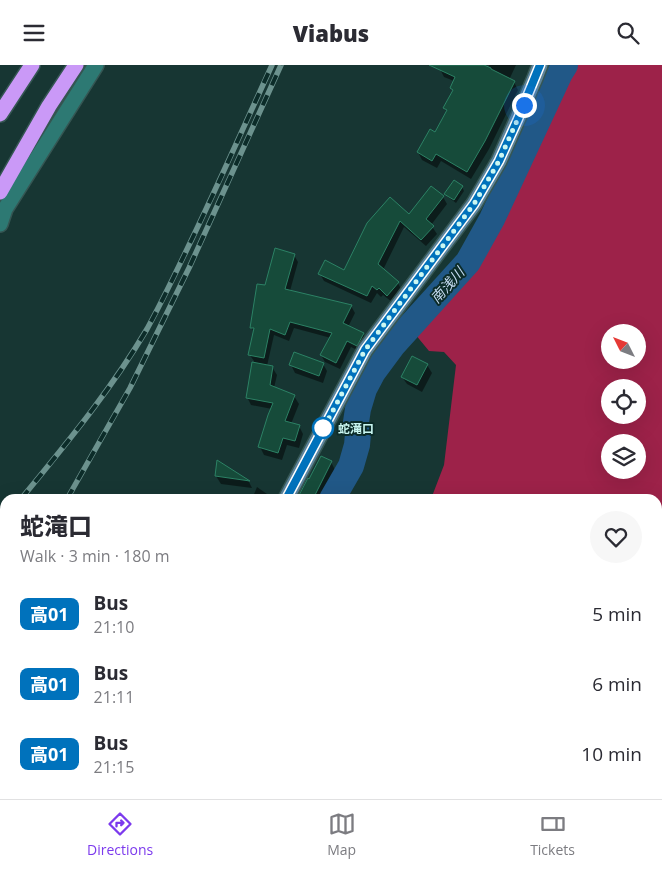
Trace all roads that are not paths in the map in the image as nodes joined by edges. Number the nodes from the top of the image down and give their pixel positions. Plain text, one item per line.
1 (32, 65) edge
2 (76, 65) edge
3 (96, 65) edge
4 (540, 65) edge
5 (0, 114) edge
6 (0, 192) edge
7 (0, 224) edge
8 (289, 494) edge

1 - 5 highway
2 - 6 highway
3 - 7 street
4 - 8 main road

